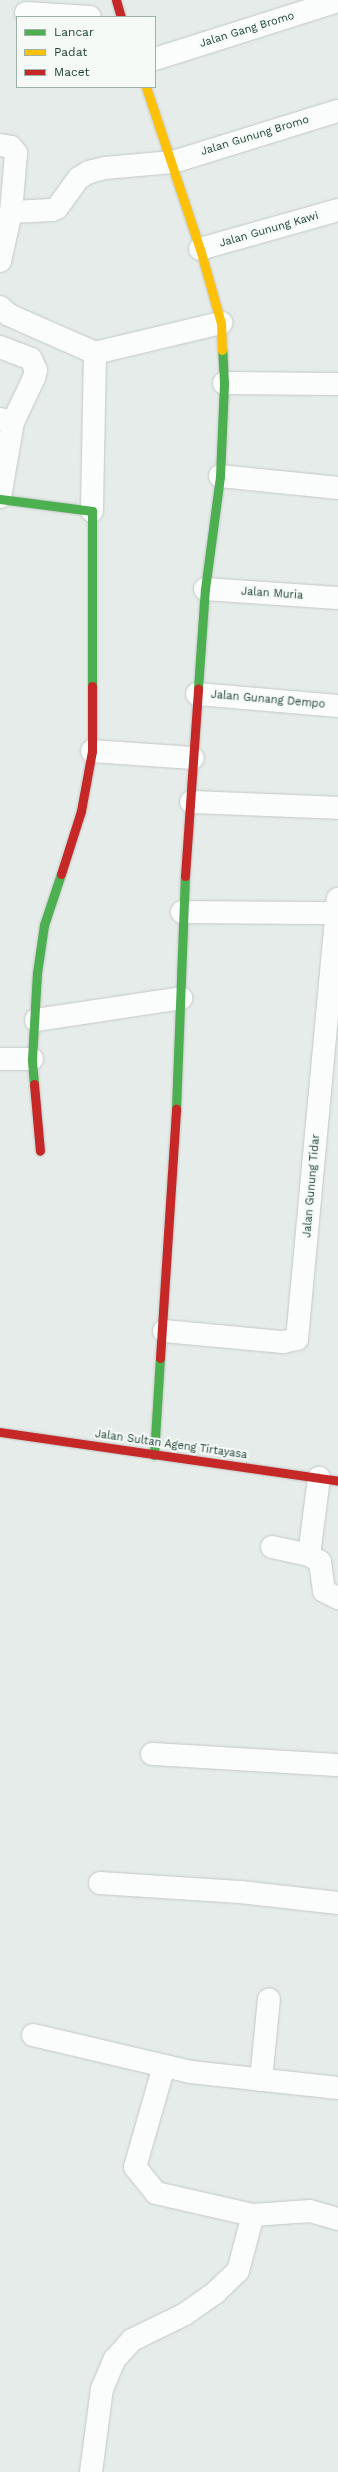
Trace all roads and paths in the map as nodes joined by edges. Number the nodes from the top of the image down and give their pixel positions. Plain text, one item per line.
1 (116, 0) edge
2 (338, 1) edge
3 (26, 13) dead end
4 (74, 16) edge
5 (121, 16) edge
6 (156, 59) edge
7 (146, 88) edge
8 (338, 110) edge
9 (0, 145) edge
10 (173, 162) junction
11 (338, 210) edge
12 (11, 212) junction
13 (200, 249) junction
14 (0, 261) edge
15 (0, 307) edge
16 (221, 323) junction
17 (0, 347) edge
18 (95, 353) junction
19 (224, 383) junction
20 (338, 384) edge
21 (7, 420) edge
22 (225, 477) junction
23 (338, 488) edge
24 (0, 498) edge
25 (92, 511) junction
26 (205, 589) junction
27 (338, 598) edge
28 (197, 694) junction
29 (338, 706) edge
30 (92, 751) junction
31 (193, 758) junction
32 (191, 802) junction
33 (338, 808) edge
34 (337, 908) edge
35 (182, 912) junction
36 (181, 998) junction
37 (36, 1020) junction
38 (0, 1058) edge
39 (32, 1059) junction
40 (40, 1151) dead end
41 (164, 1331) junction
42 (0, 1432) edge
43 (154, 1455) junction
44 (329, 1480) edge
45 (272, 1547) dead end
46 (309, 1555) junction
47 (338, 1598) edge
48 (152, 1754) dead end
49 (338, 1765) edge
50 (100, 1883) dead end
51 (338, 1903) edge
52 (269, 1999) dead end
53 (33, 2035) dead end
54 (164, 2066) junction
55 (261, 2080) junction
56 (338, 2088) edge
57 (253, 2215) junction
58 (338, 2218) edge
59 (91, 2472) edge

1 - 5 street
2 - 6 street, Jalan Gang Bromo
3 - 4 street
7 - 10 street
8 - 10 street, Jalan Gunung Bromo
9 - 12 street
10 - 12 street, Jalan Gunung Bromo
10 - 13 street
11 - 13 street, Jalan Gunung Kawi
12 - 14 street
13 - 16 street
15 - 18 street
16 - 18 street
16 - 19 street
17 - 21 street
18 - 25 street
19 - 20 street
19 - 22 street
21 - 24 street
22 - 23 street
22 - 26 street
24 - 25 street
25 - 30 street
26 - 27 street, Jalan Muria
26 - 28 street
28 - 29 street, Jalan Gunang Dempo
28 - 31 street
30 - 31 street
30 - 37 street
31 - 32 street
32 - 33 street
32 - 35 street
34 - 35 street
34 - 41 street, Jalan Gunung Tidar
35 - 36 street
36 - 37 street
36 - 41 street
37 - 39 street
38 - 39 street
39 - 40 street
41 - 43 street
42 - 43 street, Jalan Sultan Ageng Tirtayasa
43 - 44 street, Jalan Sultan Ageng Tirtayasa
44 - 46 street
45 - 46 street
46 - 47 street
48 - 49 street
50 - 51 street
52 - 55 street
53 - 54 street
54 - 55 street
54 - 57 street
55 - 56 street
57 - 58 street
57 - 59 street

